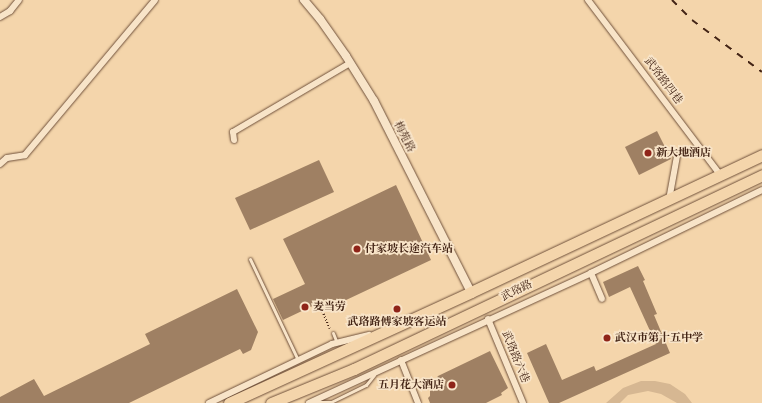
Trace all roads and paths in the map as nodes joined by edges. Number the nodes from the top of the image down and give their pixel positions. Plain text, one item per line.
1 (19, 0) edge
2 (155, 0) edge
3 (304, 0) edge
4 (588, 0) edge
5 (0, 17) edge
6 (350, 63) junction
7 (234, 140) dead end
8 (762, 155) edge
9 (677, 156) dead end
10 (0, 164) edge
11 (762, 175) edge
12 (721, 176) junction
13 (762, 190) edge
14 (669, 200) junction
15 (250, 259) dead end
16 (591, 272) junction
17 (471, 292) junction
18 (602, 299) dead end
19 (319, 303) dead end
20 (488, 319) junction
21 (386, 332) junction
22 (332, 333) joint
23 (337, 342) junction
24 (298, 360) junction
25 (401, 360) junction
26 (311, 402) edge
27 (209, 403) edge
28 (229, 403) edge
29 (272, 403) edge
30 (418, 403) edge
31 (523, 403) edge

1 - 5 street
2 - 10 street
3 - 6 street, 梅苑路
4 - 12 street, 武珞路四巷
6 - 7 street
6 - 17 street, 梅苑路
8 - 12 highway, 武珞路
9 - 14 street
11 - 29 highway, 武珞路
12 - 14 highway, 武珞路
13 - 16 street, 武珞路
14 - 17 highway, 武珞路
15 - 24 lane
16 - 18 street
16 - 20 street, 武珞路
17 - 21 highway, 武珞路
19 - 22 path
20 - 25 street, 武珞路
20 - 31 street, 武珞路六巷
21 - 23 street, 武珞路
21 - 28 highway, 武珞路
22 - 23 lane
23 - 24 street, 武珞路
24 - 27 street, 武珞路
25 - 26 street, 武珞路
25 - 30 street

